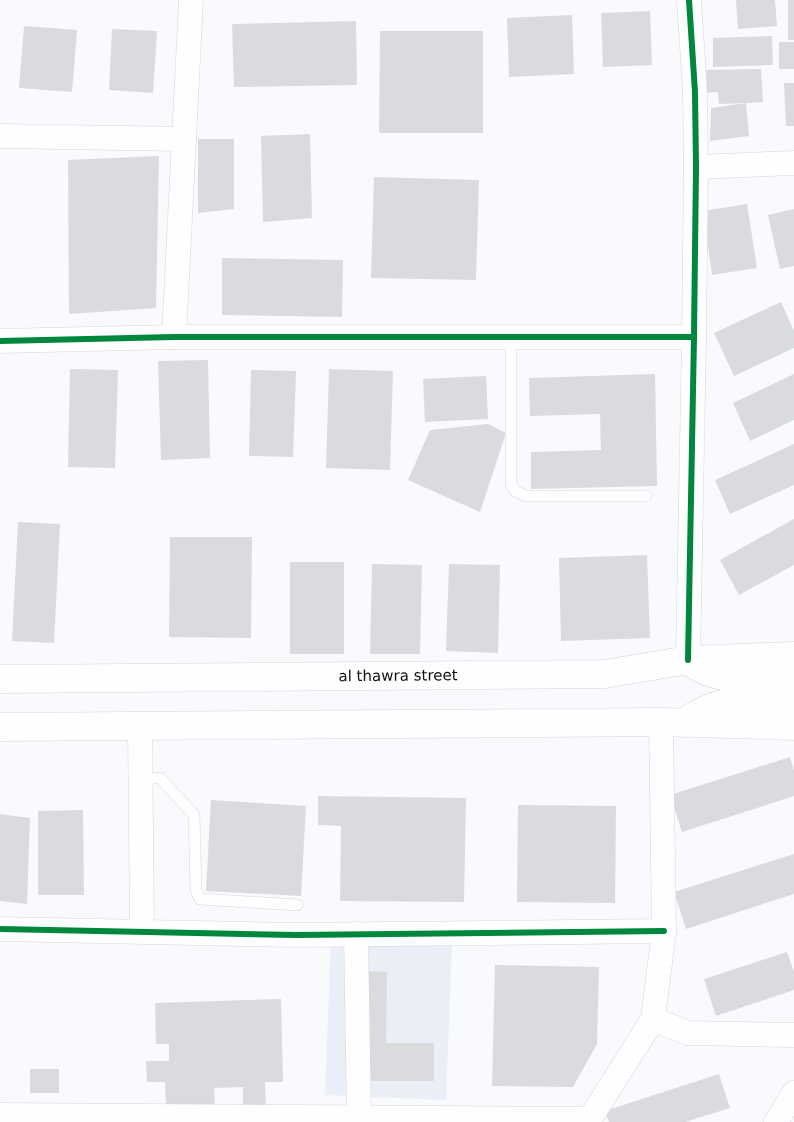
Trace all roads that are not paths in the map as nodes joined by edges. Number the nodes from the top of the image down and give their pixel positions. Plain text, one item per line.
1 (190, 0) edge
2 (689, 0) edge
3 (0, 136) edge
4 (184, 138) junction
5 (794, 164) edge
6 (696, 168) junction
7 (694, 336) junction
8 (174, 337) junction
9 (511, 337) junction
10 (0, 341) edge
11 (646, 496) dead end
12 (794, 656) edge
13 (688, 660) junction
14 (794, 678) edge
15 (0, 679) edge
16 (794, 701) edge
17 (673, 723) junction
18 (140, 726) junction
19 (794, 726) edge
20 (0, 727) edge
21 (140, 778) junction
22 (297, 905) dead end
23 (0, 929) edge
24 (142, 931) junction
25 (664, 931) junction
26 (356, 934) junction
27 (653, 1019) junction
28 (794, 1035) edge
29 (794, 1093) edge
30 (0, 1115) edge
31 (359, 1118) junction
32 (589, 1121) edge
33 (776, 1122) edge

1 - 4 street
2 - 6 street
3 - 4 street
4 - 8 street
5 - 6 street
6 - 7 street
7 - 9 street
7 - 13 street
8 - 9 street
8 - 10 street
9 - 11 lane
12 - 13 main road, al thawra street
13 - 14 main road
13 - 15 main road, al thawra street
16 - 17 main road
17 - 18 main road
17 - 19 main road
17 - 25 street
18 - 20 main road
18 - 21 street
21 - 22 lane
21 - 24 street
23 - 24 street
24 - 26 street
25 - 26 street
25 - 27 street
26 - 31 street
27 - 28 street
27 - 32 street
29 - 33 street
30 - 31 street
31 - 32 street

